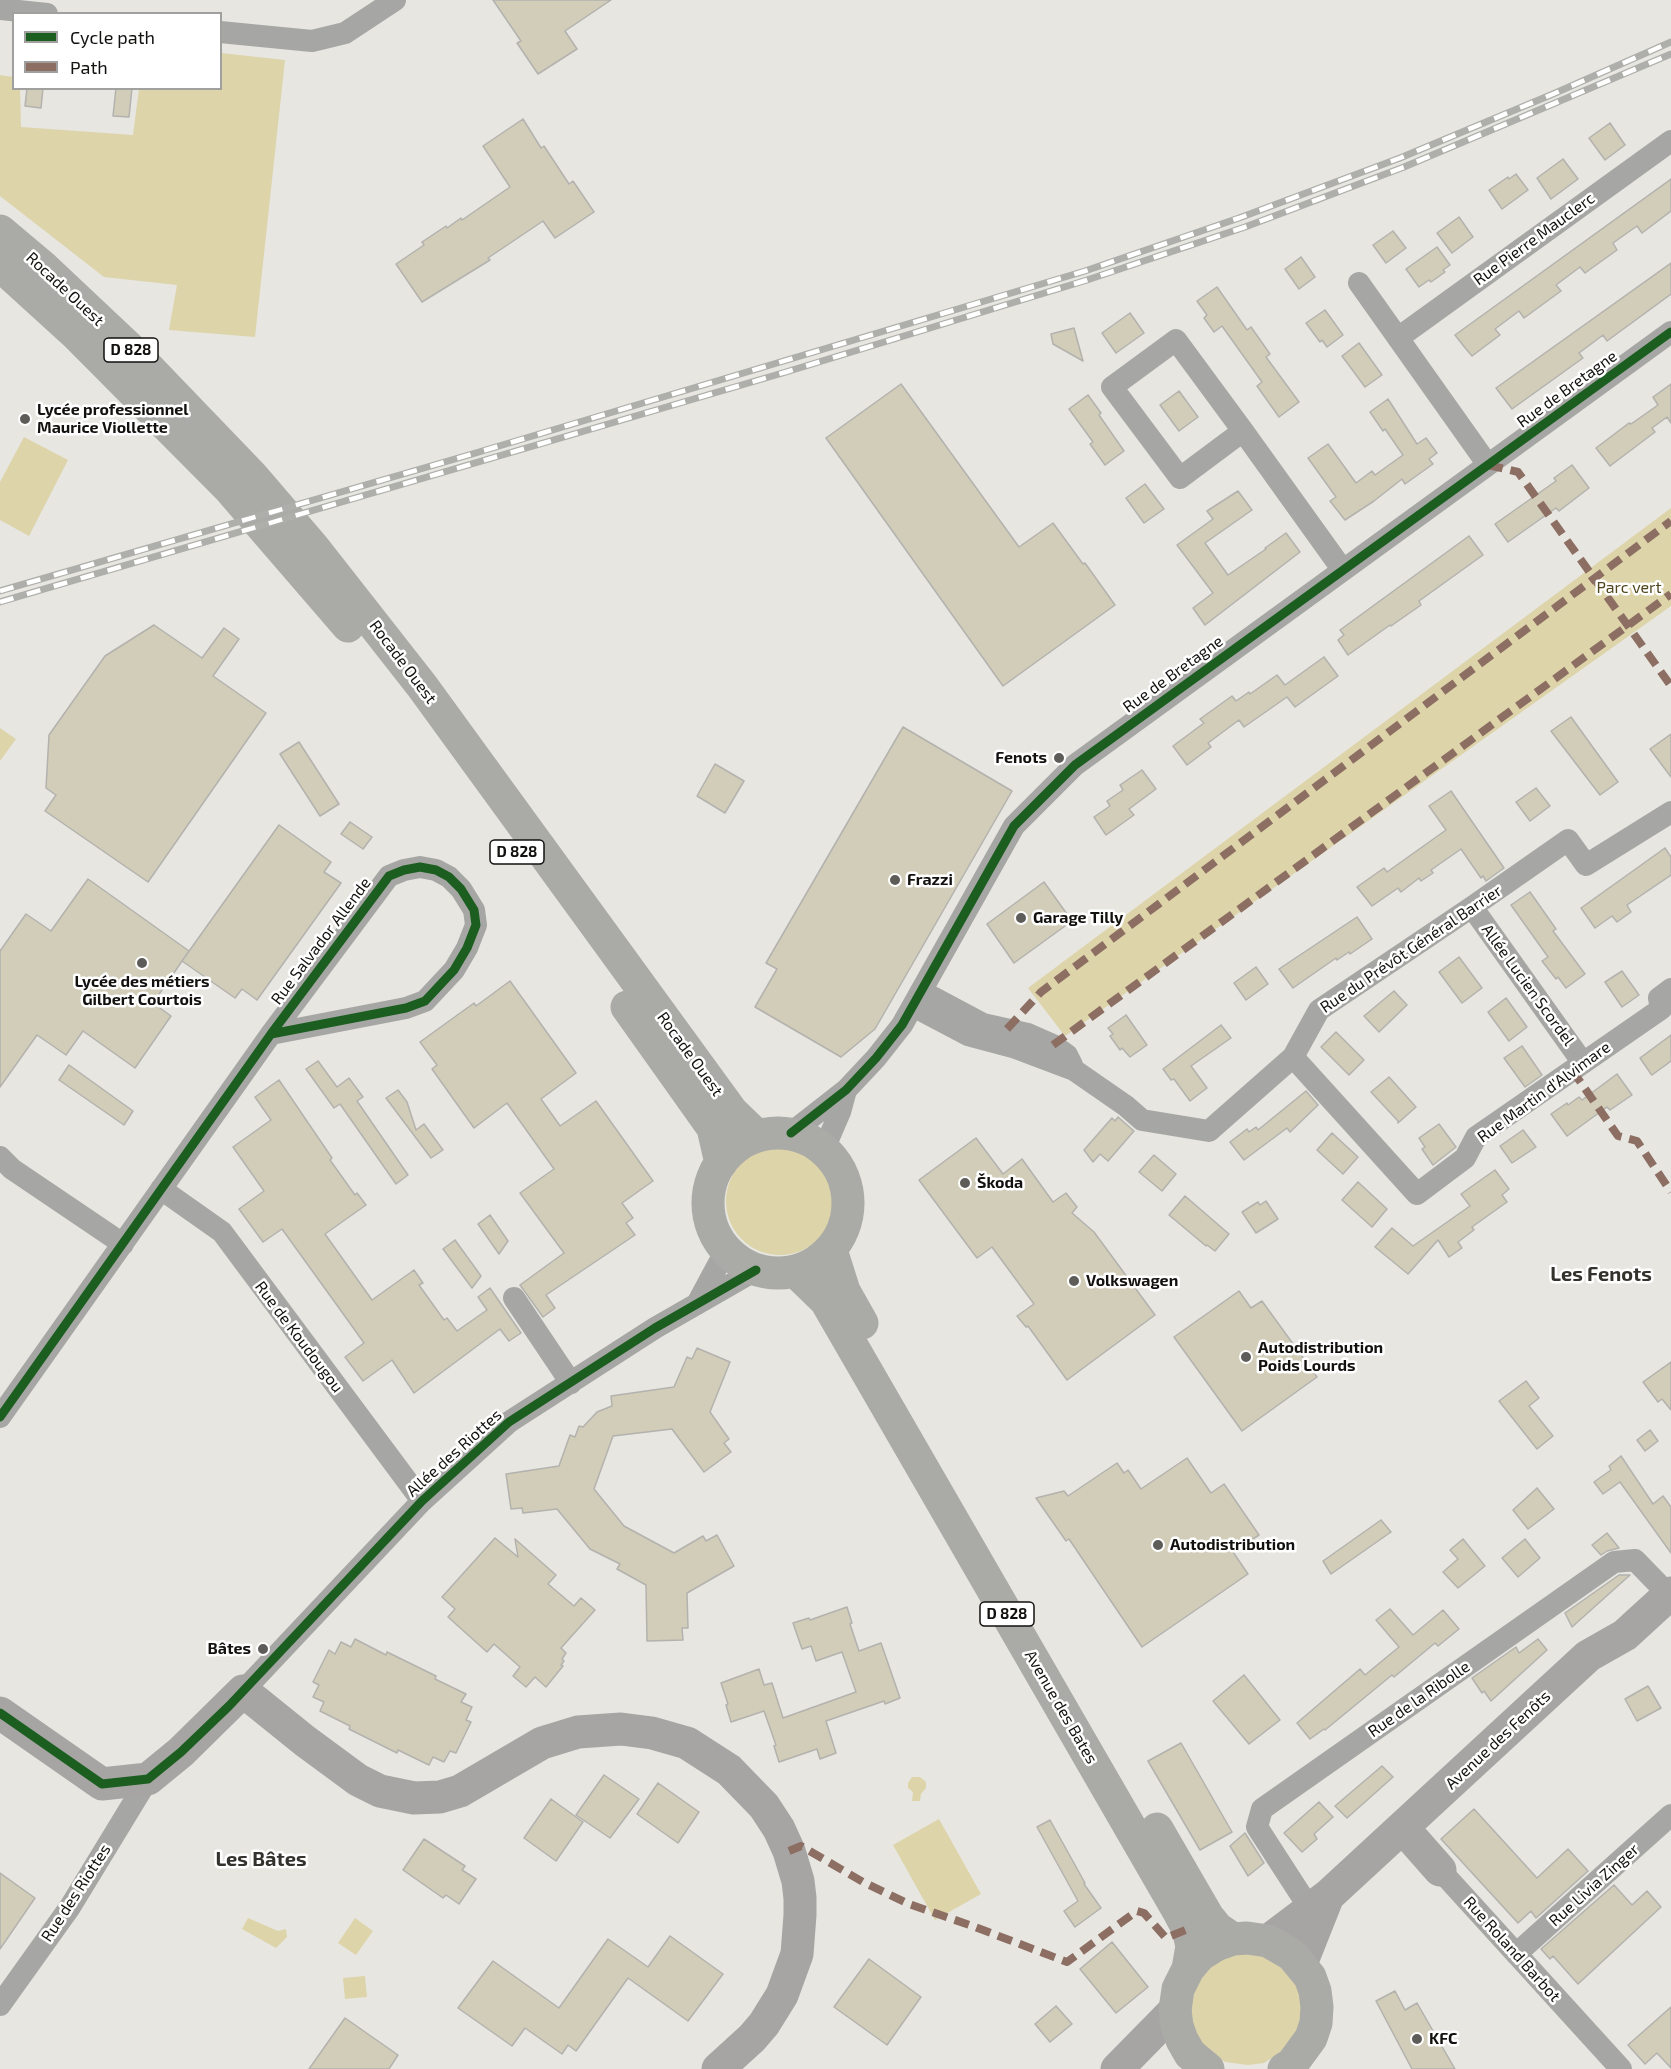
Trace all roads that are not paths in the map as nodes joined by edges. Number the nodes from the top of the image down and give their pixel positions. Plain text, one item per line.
1 (395, 0) edge
2 (0, 9) edge
3 (28, 12) edge
4 (222, 32) edge
5 (1671, 141) edge
6 (0, 231) edge
7 (0, 265) edge
8 (1359, 283) dead end
9 (1671, 332) edge
10 (1398, 338) junction
11 (1243, 431) junction
12 (1488, 465) junction
13 (240, 482) junction
14 (301, 551) junction
15 (1342, 569) junction
16 (1671, 813) edge
17 (1472, 907) junction
18 (1671, 989) edge
19 (917, 998) junction
20 (271, 1034) junction
21 (1293, 1056) junction
22 (1583, 1063) junction
23 (846, 1090) junction
24 (791, 1133) junction
25 (757, 1136) junction
26 (824, 1149) junction
27 (0, 1156) edge
28 (720, 1163) junction
29 (161, 1190) junction
30 (123, 1244) junction
31 (726, 1250) junction
32 (831, 1250) junction
33 (756, 1270) junction
34 (795, 1271) junction
35 (514, 1298) dead end
36 (696, 1305) junction
37 (571, 1383) junction
38 (0, 1417) edge
39 (422, 1501) junction
40 (1670, 1594) edge
41 (243, 1691) junction
42 (0, 1713) edge
43 (148, 1779) junction
44 (1671, 1815) edge
45 (1403, 1828) junction
46 (1440, 1870) joint
47 (1319, 1902) junction
48 (1233, 1939) junction
49 (1268, 1941) junction
50 (1516, 1954) junction
51 (1301, 1964) junction
52 (1188, 1969) junction
53 (0, 2005) edge
54 (1175, 2010) junction
55 (1297, 2064) edge
56 (1199, 2068) edge
57 (718, 2069) edge
58 (1117, 2069) edge
59 (1621, 2069) edge

1 - 4 street
2 - 3 street
5 - 10 street, Rue Pierre Mauclerc
6 - 13 main road, Rocade Ouest / D 828
7 - 13 main road, Rocade Ouest / D 828
8 - 10 street
9 - 12 street, Rue de Bretagne
10 - 12 street
11 - 11 street
11 - 15 street
12 - 15 street, Rue de Bretagne
13 - 14 main road, Rocade Ouest / D 828
14 - 25 main road, Rocade Ouest / D 828
14 - 28 main road, Rocade Ouest / D 828
15 - 19 street, Rue de Bretagne
16 - 17 street, Rue du Prévôt Général Barrier
17 - 21 street, Rue du Prévôt Général Barrier
17 - 22 street, Allée Lucien Scordel
18 - 22 street, Rue Martin d'Alvimare
19 - 21 street, Rue du Prévôt Général Barrier
19 - 23 street, Rue de Bretagne
20 - 20 street, Rue Salvador Allende
20 - 29 street, Rue Salvador Allende
21 - 22 street, Rue Martin d'Alvimare
23 - 24 street, Rue de Bretagne
23 - 26 street, Rue de Bretagne
24 - 25 main road
24 - 26 main road
25 - 28 main road
26 - 32 main road
27 - 30 street
28 - 31 main road
29 - 30 street, Rue Salvador Allende
29 - 39 street, Rue de Koudougou
30 - 38 street, Rue Salvador Allende
31 - 33 main road
31 - 36 street
32 - 34 main road
32 - 48 main road, Avenue des Bates / D 828
33 - 34 main road
33 - 36 street, Allée des Riottes
34 - 52 main road, Avenue des Bates / D 828
35 - 37 street
36 - 37 street, Allée des Riottes
37 - 39 street, Allée des Riottes
39 - 41 street, Allée des Riottes
40 - 45 street, Avenue des Fenôts
40 - 47 street, Rue de la Ribolle
41 - 43 street
41 - 57 street
42 - 43 street
43 - 53 street, Rue des Riottes
44 - 50 street, Rue Livia Zinger
45 - 46 street, Rue Roland Barbot
45 - 47 street, Avenue des Fenôts
46 - 50 street, Rue Roland Barbot
47 - 49 street, Avenue des Fenôts
47 - 51 street, Avenue des Fenôts
48 - 49 main road
48 - 52 main road
49 - 51 main road
50 - 59 street, Rue Roland Barbot
51 - 55 main road
52 - 54 main road
54 - 56 main road
54 - 58 street

